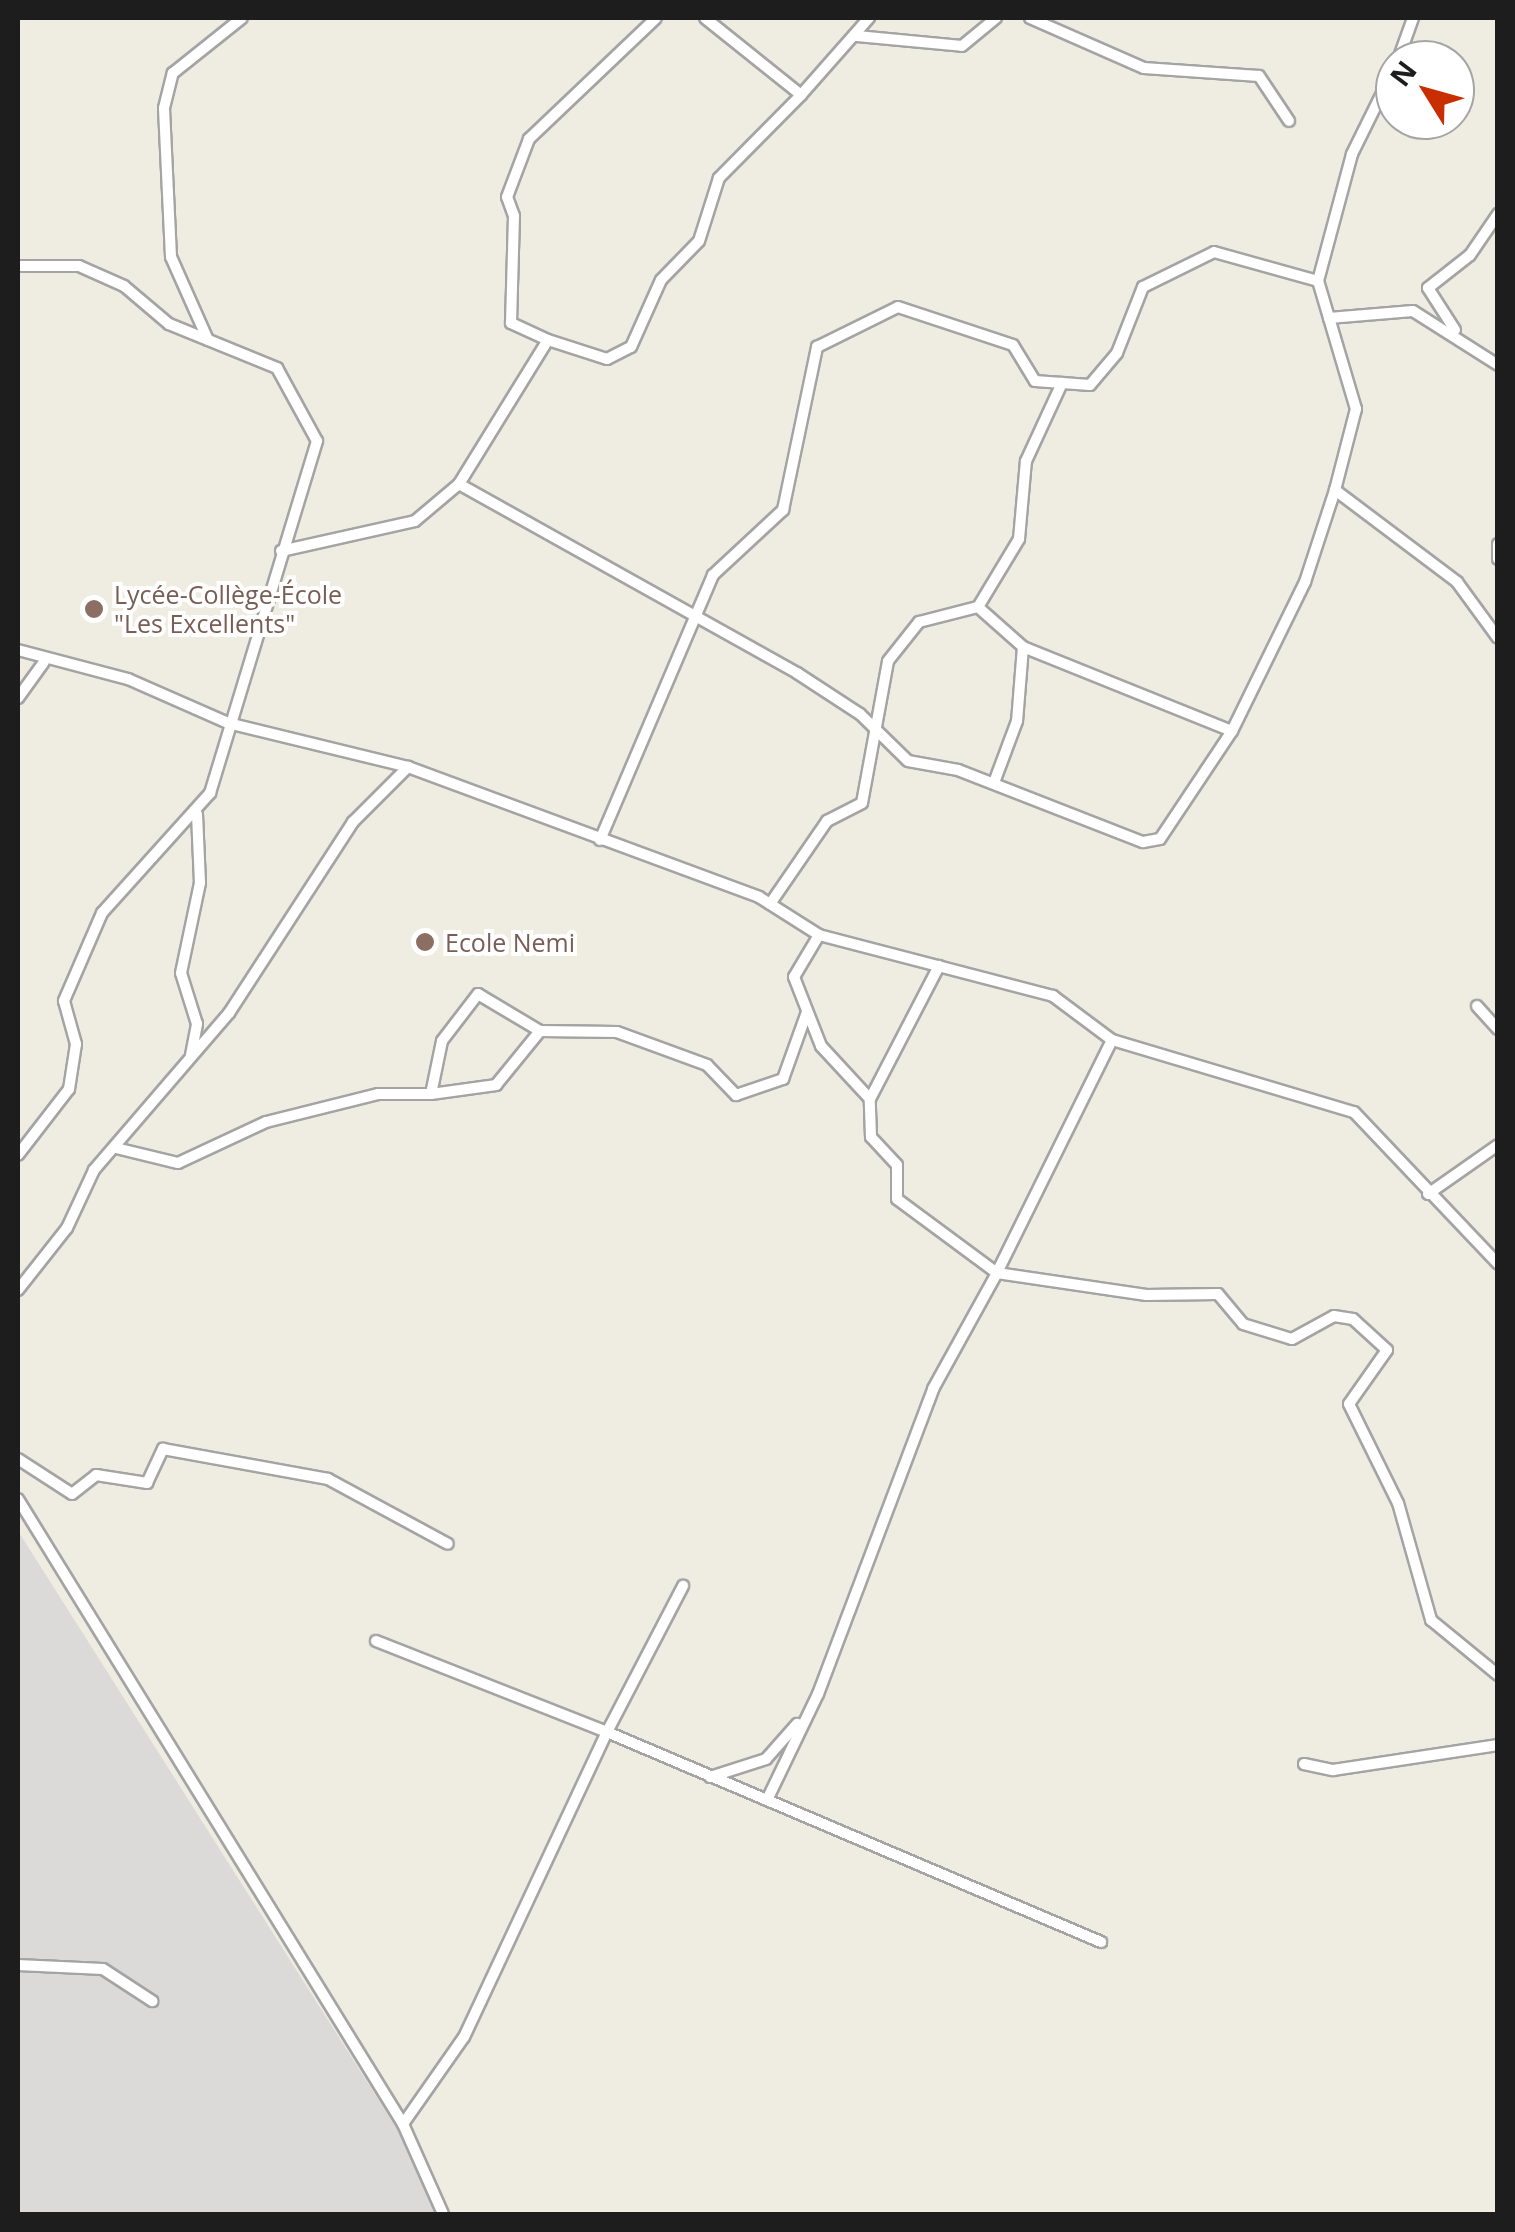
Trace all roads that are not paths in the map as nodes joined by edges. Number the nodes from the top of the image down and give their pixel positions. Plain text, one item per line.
1 (242, 18) edge
2 (656, 18) edge
3 (704, 18) edge
4 (869, 18) edge
5 (996, 18) edge
6 (1030, 18) edge
7 (858, 36) junction
8 (800, 95) junction
9 (1375, 107) edge
10 (1290, 121) dead end
11 (1498, 214) edge
12 (18, 266) edge
13 (1318, 281) junction
14 (1328, 318) junction
15 (208, 340) junction
16 (548, 340) junction
17 (1459, 340) junction
18 (1498, 365) edge
19 (1062, 382) junction
20 (459, 484) junction
21 (1335, 490) junction
22 (1498, 544) edge
23 (281, 550) junction
24 (1498, 559) edge
25 (978, 607) junction
26 (698, 618) junction
27 (1498, 638) edge
28 (1022, 647) junction
29 (18, 650) edge
30 (44, 662) junction
31 (18, 698) edge
32 (228, 723) junction
33 (876, 730) junction
34 (1232, 731) junction
35 (408, 767) junction
36 (994, 783) junction
37 (197, 814) junction
38 (600, 840) junction
39 (770, 904) junction
40 (819, 935) junction
41 (939, 966) junction
42 (1476, 1006) dead end
43 (807, 1012) junction
44 (1498, 1030) edge
45 (540, 1031) junction
46 (1112, 1040) junction
47 (189, 1060) junction
48 (430, 1094) junction
49 (870, 1099) junction
50 (1498, 1144) edge
51 (116, 1148) junction
52 (18, 1155) edge
53 (1428, 1194) junction
54 (1498, 1264) edge
55 (998, 1273) junction
56 (18, 1290) edge
57 (18, 1459) edge
58 (18, 1499) edge
59 (448, 1544) dead end
60 (684, 1586) dead end
61 (376, 1641) dead end
62 (1498, 1675) edge
63 (818, 1694) junction
64 (608, 1732) junction
65 (1498, 1745) edge
66 (1304, 1764) dead end
67 (708, 1777) junction
68 (767, 1800) junction
69 (1102, 1942) dead end
70 (18, 1965) edge
71 (152, 2001) dead end
72 (403, 2124) junction
73 (443, 2214) edge

1 - 15 street
2 - 16 street
3 - 8 street
4 - 7 street
5 - 7 street
6 - 10 street
7 - 8 street
8 - 16 street
9 - 13 street
11 - 17 street
12 - 15 street
13 - 14 street
13 - 19 street
14 - 17 street
14 - 21 street
15 - 23 street
16 - 20 street
17 - 18 street
19 - 25 street
19 - 26 street
20 - 23 street
20 - 26 street
21 - 27 street
21 - 34 street
22 - 24 street
23 - 32 street
25 - 28 street
25 - 33 street
26 - 33 street
26 - 38 street
28 - 34 street
28 - 36 street
29 - 30 street
30 - 31 street
30 - 32 street
32 - 35 street
32 - 37 street
33 - 36 street
33 - 39 street
34 - 36 street
35 - 38 street
35 - 47 street
37 - 47 street
37 - 52 street
38 - 39 street
39 - 40 street
40 - 41 street
40 - 43 street
41 - 46 street
41 - 49 street
42 - 44 street
43 - 45 street
43 - 49 street
45 - 48 street
45 - 48 street
46 - 53 street
46 - 55 street
47 - 51 street
48 - 51 street
49 - 55 street
50 - 53 street
51 - 56 street
53 - 54 street
55 - 62 street
55 - 63 street
57 - 59 street
58 - 72 street
60 - 64 street
61 - 64 street
63 - 67 street
63 - 68 street
64 - 67 street
64 - 72 street
65 - 66 street
67 - 68 street
68 - 69 street
70 - 71 street
72 - 73 street

